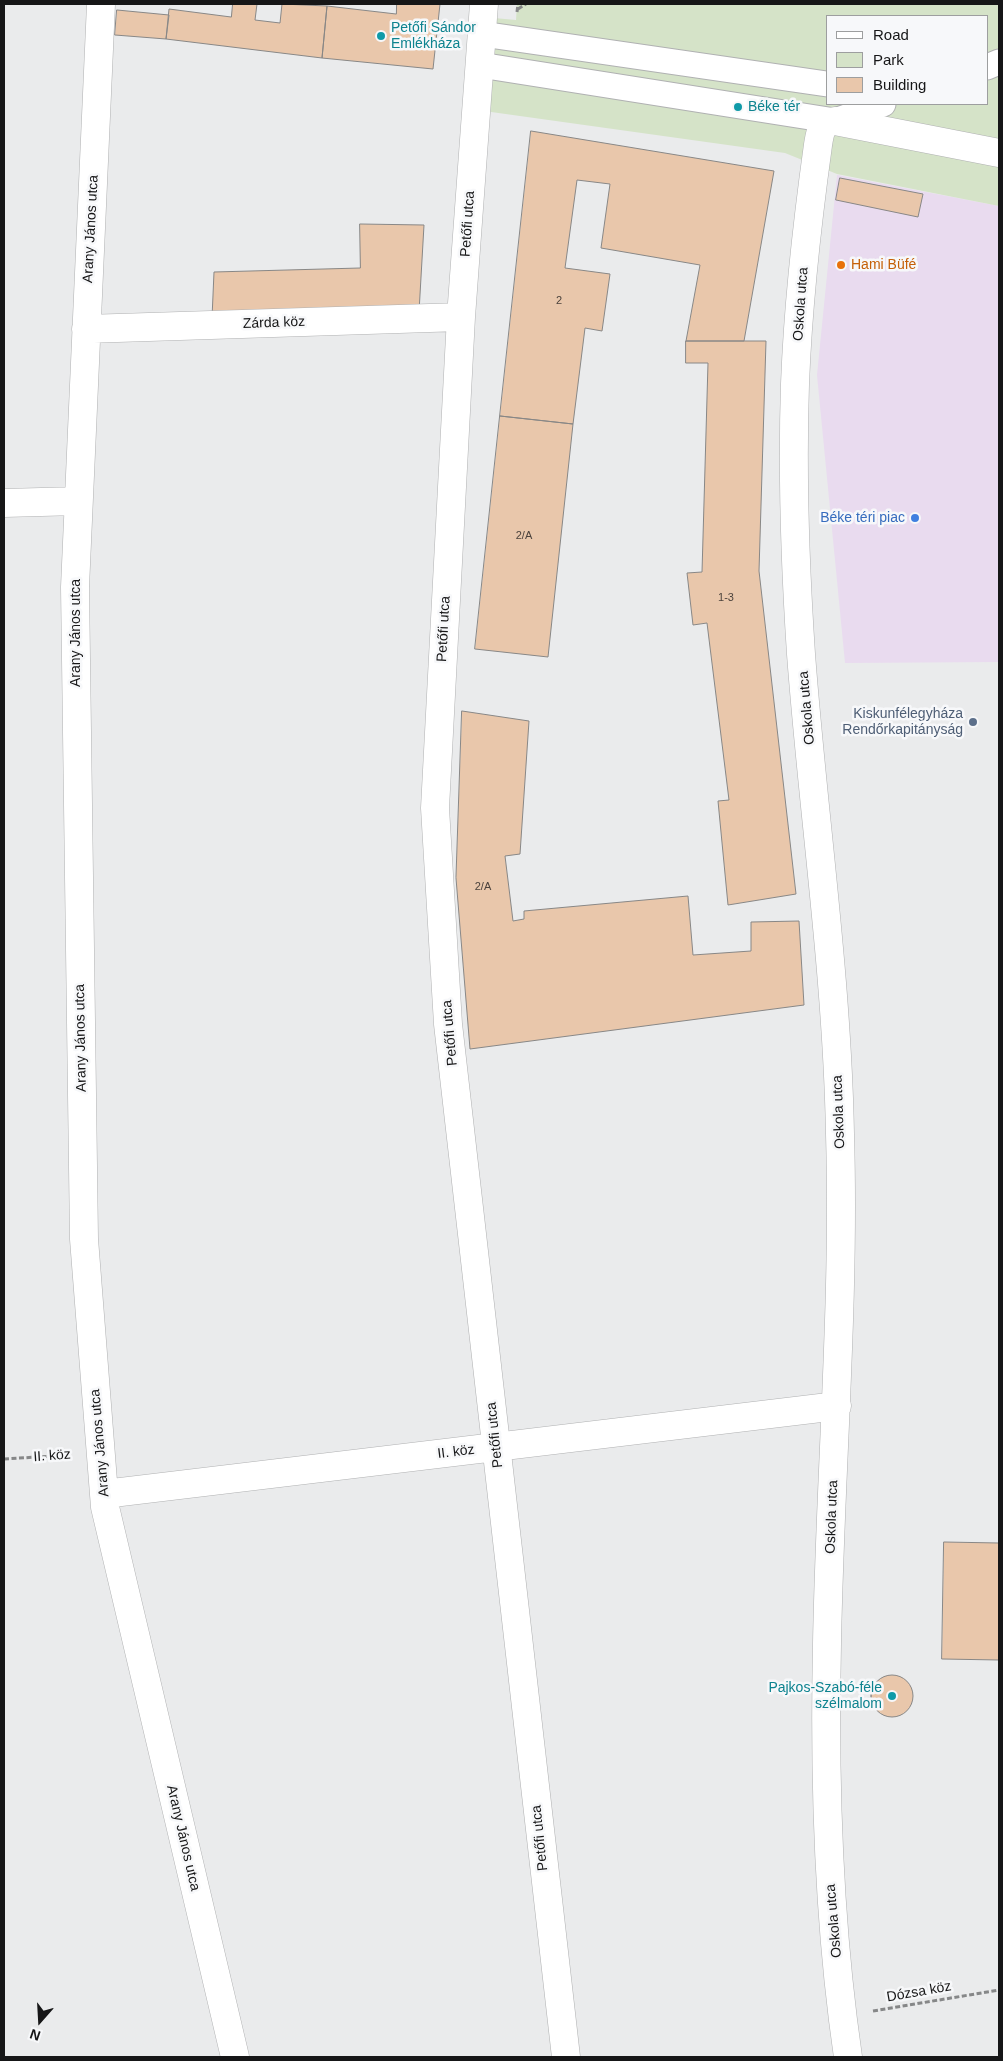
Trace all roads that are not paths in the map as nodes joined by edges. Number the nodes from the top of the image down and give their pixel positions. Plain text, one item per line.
1 (100, 4) edge
2 (484, 4) edge
3 (482, 34) junction
4 (480, 65) junction
5 (826, 84) edge
6 (880, 105) edge
7 (835, 121) junction
8 (999, 153) edge
9 (461, 317) junction
10 (86, 329) junction
11 (78, 501) junction
12 (4, 503) edge
13 (837, 1406) junction
14 (496, 1447) junction
15 (104, 1494) junction
16 (235, 2057) edge
17 (566, 2057) edge
18 (848, 2057) edge

1 - 10 street, Arany János utca
2 - 3 street, Petőfi utca
3 - 4 street, Petőfi utca
3 - 5 street
4 - 7 street
4 - 9 street, Petőfi utca
6 - 7 street
7 - 8 street
7 - 13 street, Oskola utca
9 - 10 street, Zárda köz
9 - 14 street, Petőfi utca
10 - 11 street, Arany János utca
11 - 12 street
11 - 15 street, Arany János utca
13 - 14 street, II. köz
13 - 18 street, Oskola utca
14 - 15 street, II. köz
14 - 17 street, Petőfi utca
15 - 16 street, Arany János utca

